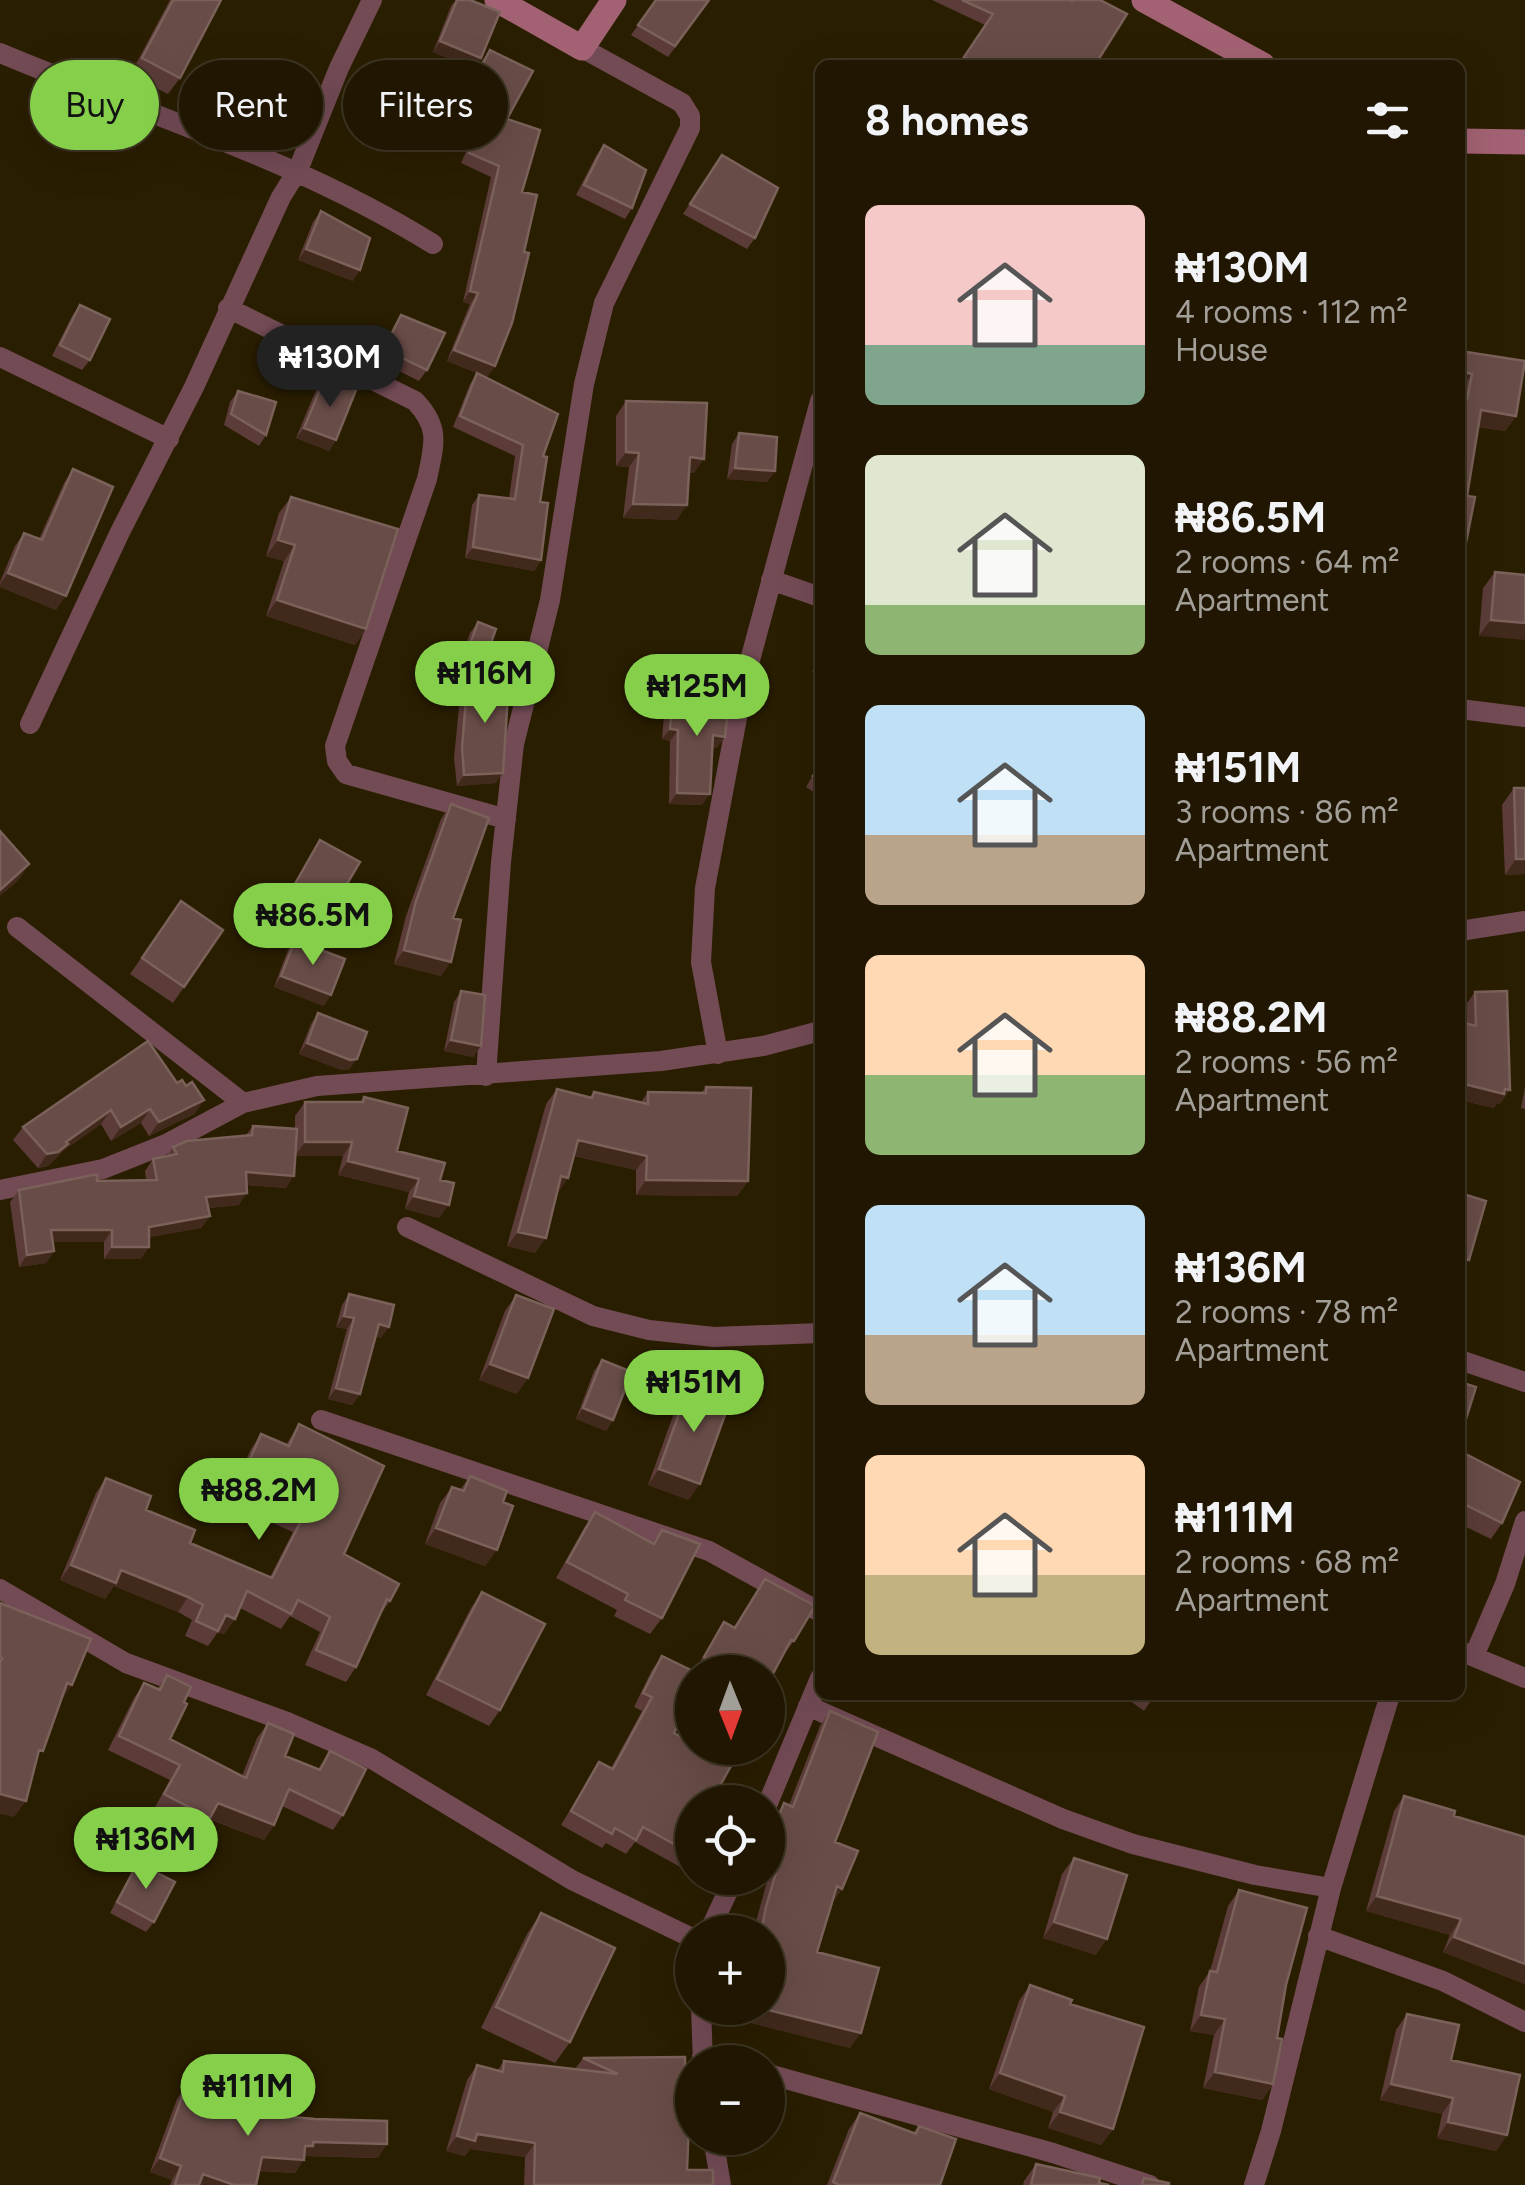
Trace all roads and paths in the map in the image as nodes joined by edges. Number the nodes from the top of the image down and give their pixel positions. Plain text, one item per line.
1 (372, 0) edge
2 (497, 0) edge
3 (614, 0) edge
4 (1144, 0) edge
5 (582, 48) junction
6 (0, 52) edge
7 (1254, 60) edge
8 (1465, 141) edge
9 (1525, 142) edge
10 (298, 170) junction
11 (433, 244) dead end
12 (228, 308) junction
13 (0, 357) edge
14 (815, 419) edge
15 (169, 440) junction
16 (771, 580) junction
17 (815, 595) edge
18 (1465, 711) edge
19 (1525, 718) edge
20 (30, 724) dead end
21 (506, 819) junction
22 (1525, 920) edge
23 (17, 927) dead end
24 (1465, 929) edge
25 (815, 1032) edge
26 (718, 1054) junction
27 (486, 1076) junction
28 (243, 1103) junction
29 (0, 1190) edge
30 (407, 1227) dead end
31 (815, 1333) edge
32 (1465, 1362) edge
33 (1525, 1382) edge
34 (321, 1420) dead end
35 (1525, 1520) edge
36 (0, 1589) edge
37 (815, 1609) edge
38 (1467, 1653) edge
39 (1525, 1678) edge
40 (815, 1690) edge
41 (1388, 1700) edge
42 (808, 1706) junction
43 (776, 1785) edge
44 (1331, 1888) junction
45 (675, 1930) edge
46 (1318, 1936) junction
47 (1525, 2022) edge
48 (785, 2079) edge
49 (716, 2155) edge
50 (720, 2185) edge
51 (1150, 2185) edge
52 (1254, 2185) edge

1 - 10 street
2 - 5 street
3 - 5 street
4 - 7 street
5 - 21 street
6 - 10 street
8 - 9 street
10 - 11 street
10 - 12 street
12 - 15 street
12 - 21 street
13 - 15 street
14 - 16 street
15 - 20 street
16 - 17 street
16 - 26 street
18 - 19 street
21 - 27 street
22 - 24 street
23 - 28 street
25 - 26 street
26 - 27 street
27 - 28 street
28 - 29 street
30 - 31 street
32 - 33 street
34 - 37 street
35 - 38 street
36 - 45 street
38 - 39 street
40 - 42 street
41 - 44 street
42 - 43 street
42 - 44 street
44 - 46 street
46 - 47 street
46 - 52 street
48 - 51 street
49 - 50 street

